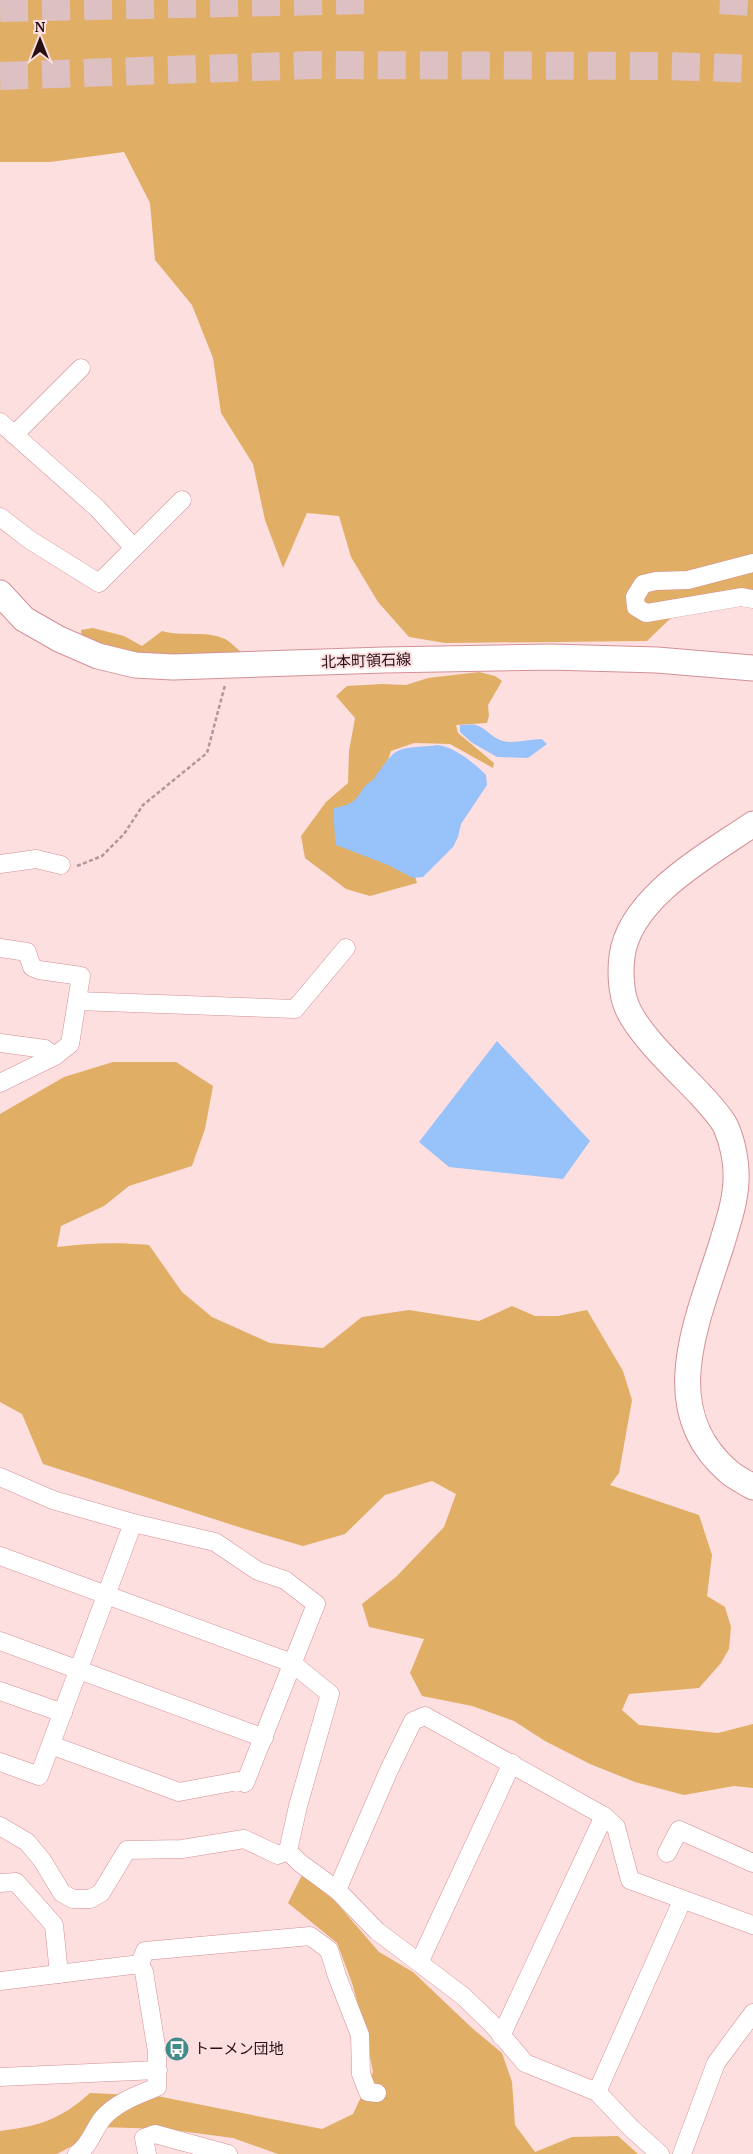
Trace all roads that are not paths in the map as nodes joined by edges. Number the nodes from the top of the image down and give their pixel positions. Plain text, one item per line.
1 (81, 368) dead end
2 (0, 422) edge
3 (14, 435) junction
4 (182, 500) dead end
5 (0, 517) edge
6 (134, 548) junction
7 (753, 563) edge
8 (0, 593) edge
9 (753, 599) edge
10 (753, 668) edge
11 (753, 824) edge
12 (0, 864) edge
13 (61, 865) road end
14 (0, 948) edge
15 (346, 948) dead end
16 (77, 1001) junction
17 (0, 1043) edge
18 (55, 1056) junction
19 (0, 1083) edge
20 (0, 1477) edge
21 (753, 1487) edge
22 (133, 1523) junction
23 (0, 1556) edge
24 (106, 1595) junction
25 (0, 1641) edge
26 (292, 1663) junction
27 (79, 1670) junction
28 (0, 1691) edge
29 (63, 1713) junction
30 (264, 1738) junction
31 (51, 1745) junction
32 (0, 1762) edge
33 (512, 1763) junction
34 (604, 1816) junction
35 (0, 1826) edge
36 (288, 1851) junction
37 (666, 1853) dead end
38 (753, 1862) edge
39 (0, 1883) edge
40 (337, 1890) junction
41 (682, 1901) junction
42 (753, 1925) edge
43 (420, 1962) junction
44 (140, 1964) junction
45 (59, 1974) junction
46 (0, 1981) edge
47 (753, 2013) edge
48 (501, 2036) junction
49 (158, 2070) junction
50 (0, 2077) edge
51 (597, 2092) junction
52 (377, 2093) dead end
53 (76, 2154) edge
54 (147, 2154) edge
55 (228, 2154) edge
56 (660, 2154) edge
57 (682, 2154) edge

1 - 3 street
2 - 3 street
3 - 6 street
4 - 6 street
5 - 6 street
7 - 9 street
8 - 10 street, 北本町領石線
11 - 21 street
12 - 13 street
14 - 16 street
15 - 16 street
16 - 18 street
17 - 18 street
18 - 19 street
20 - 22 street
22 - 24 street
22 - 26 street
23 - 24 street
24 - 26 street
24 - 27 street
25 - 27 street
26 - 30 street
26 - 36 street
27 - 29 street
27 - 30 street
28 - 29 street
29 - 31 street
30 - 31 street
31 - 32 street
33 - 34 street
33 - 40 street
33 - 43 street
34 - 41 street
34 - 48 street
35 - 36 street
36 - 40 street
37 - 38 street
39 - 45 street
40 - 43 street
41 - 42 street
41 - 51 street
43 - 48 street
44 - 45 street
44 - 49 street
44 - 52 street
45 - 46 street
47 - 57 street
48 - 51 street
49 - 50 street
49 - 53 street
51 - 56 street
54 - 55 street

